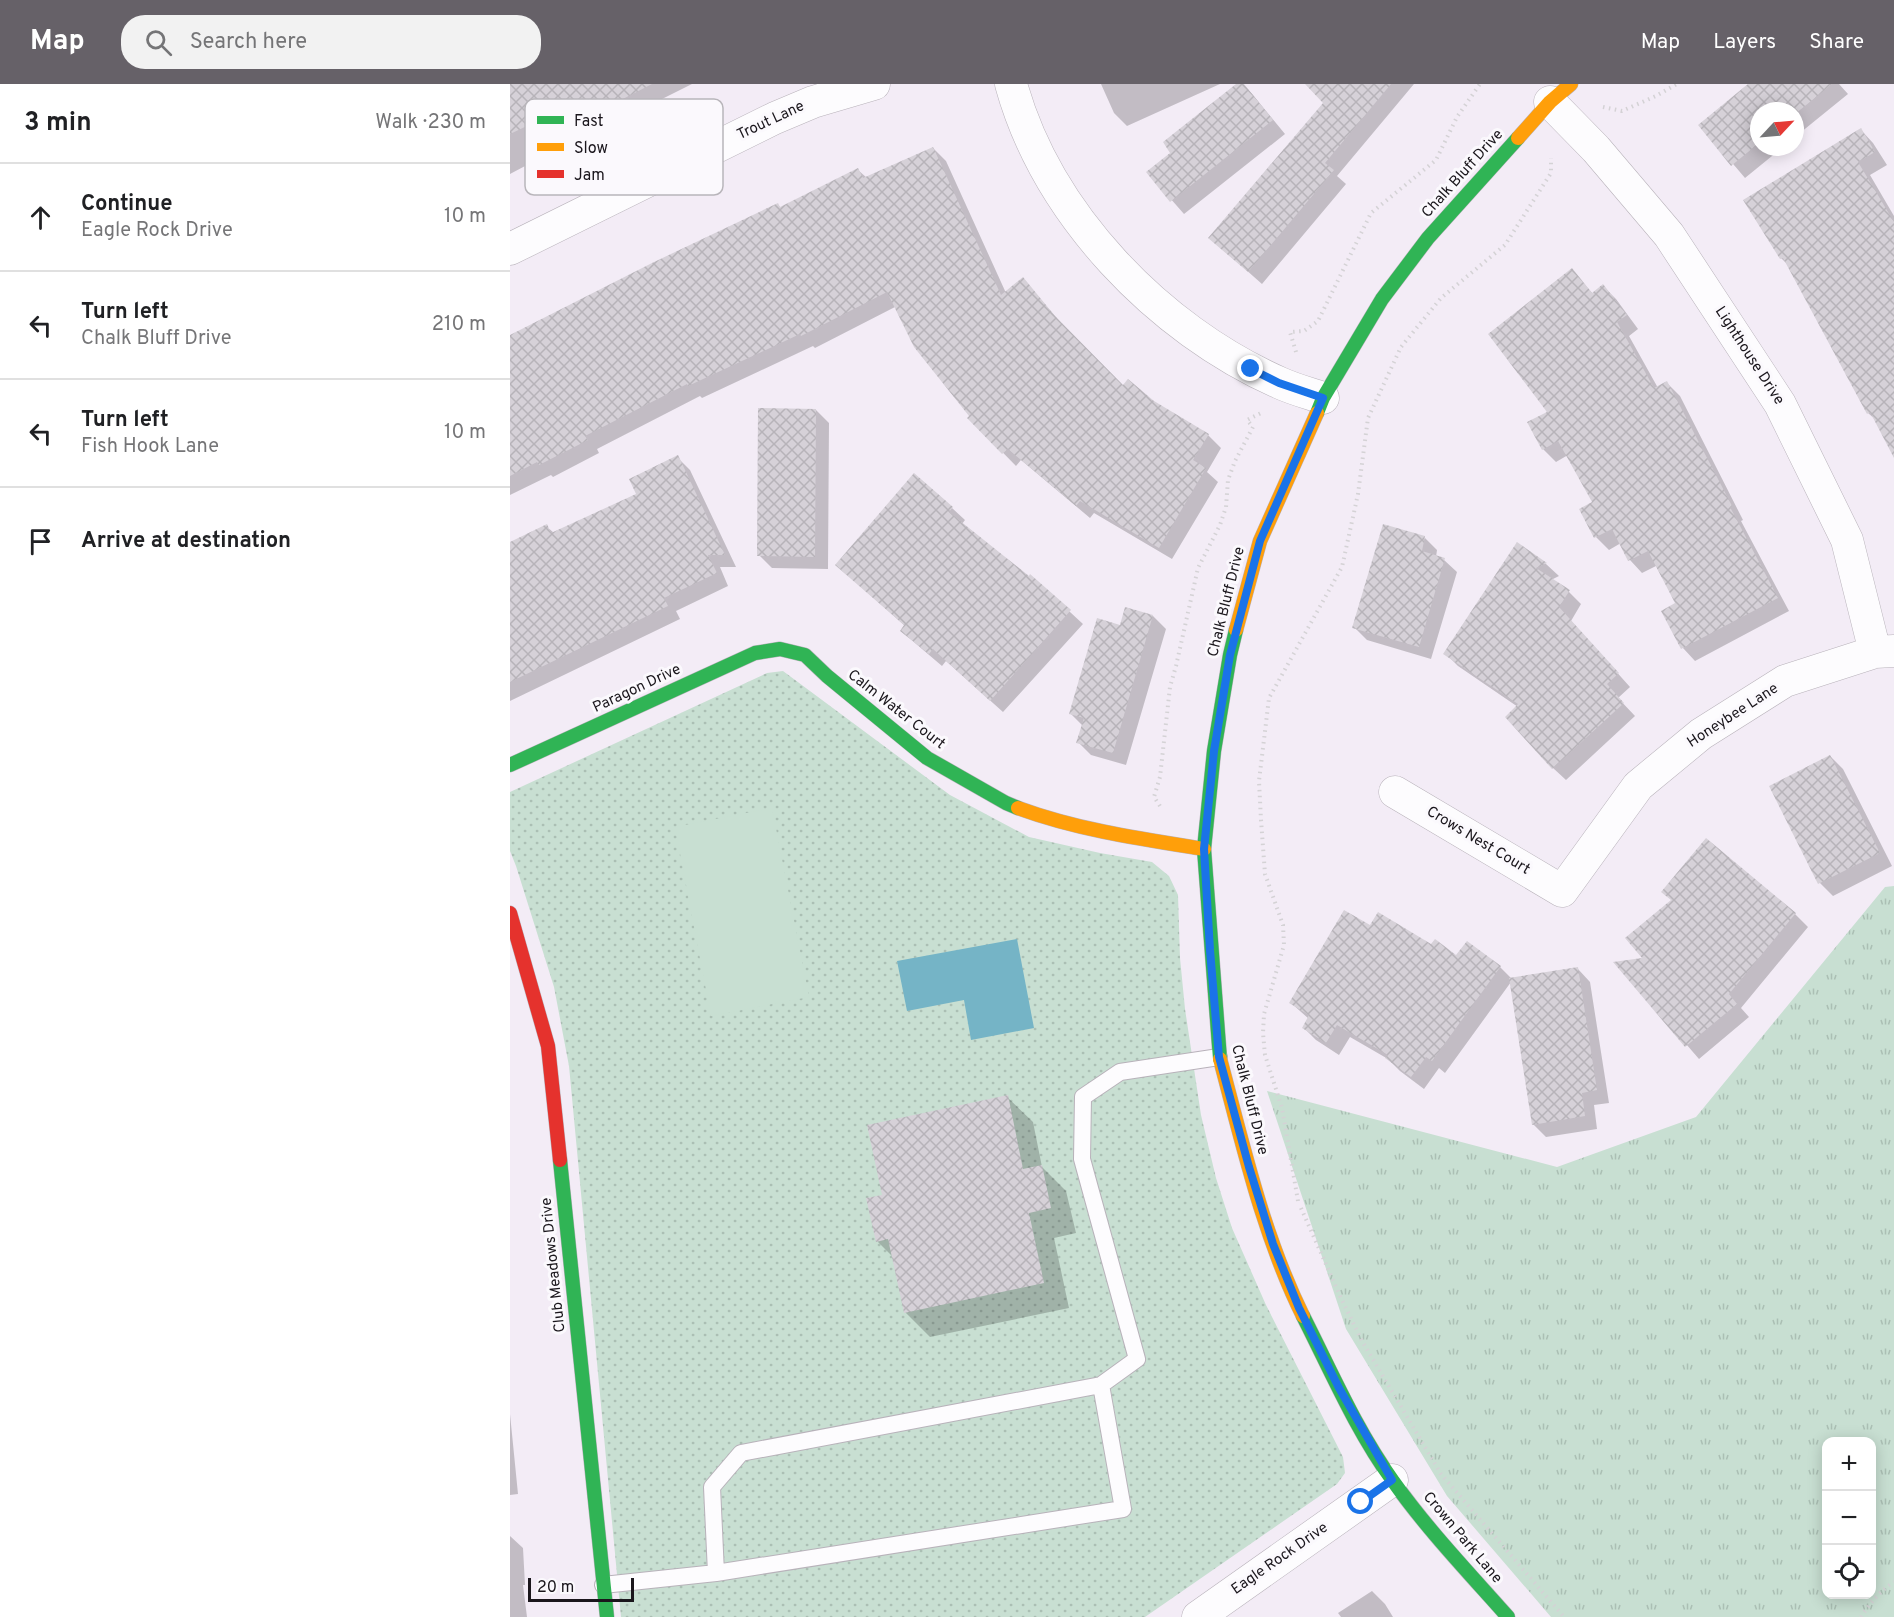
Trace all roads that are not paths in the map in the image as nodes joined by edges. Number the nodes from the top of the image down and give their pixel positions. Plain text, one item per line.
1 (874, 84) edge
2 (1011, 84) edge
3 (1561, 93) edge
4 (723, 144) edge
5 (620, 195) edge
6 (510, 249) edge
7 (1323, 398) junction
8 (780, 648) joint
9 (1884, 652) edge
10 (510, 765) edge
11 (1395, 792) dead end
12 (1204, 849) junction
13 (1562, 891) joint
14 (510, 913) edge
15 (1219, 1057) junction
16 (1101, 1385) junction
17 (1392, 1480) junction
18 (716, 1573) junction
19 (603, 1586) junction
20 (607, 1617) edge
21 (1198, 1617) edge
22 (1508, 1617) edge

1 - 4 street, Trout Lane
2 - 7 street
3 - 7 street, Chalk Bluff Drive
3 - 9 street, Lighthouse Drive
5 - 6 street, Trout Lane
7 - 12 street, Chalk Bluff Drive
8 - 10 street, Paragon Drive
8 - 12 street, Calm Water Court
9 - 13 street, Honeybee Lane
11 - 13 street, Crows Nest Court
12 - 15 street, Chalk Bluff Drive
14 - 19 street, Club Meadows Drive
15 - 16 lane
15 - 17 street, Chalk Bluff Drive
16 - 18 lane
16 - 18 lane
17 - 21 street, Eagle Rock Drive
17 - 22 street, Crown Park Lane
18 - 19 lane
19 - 20 street, Club Meadows Drive

